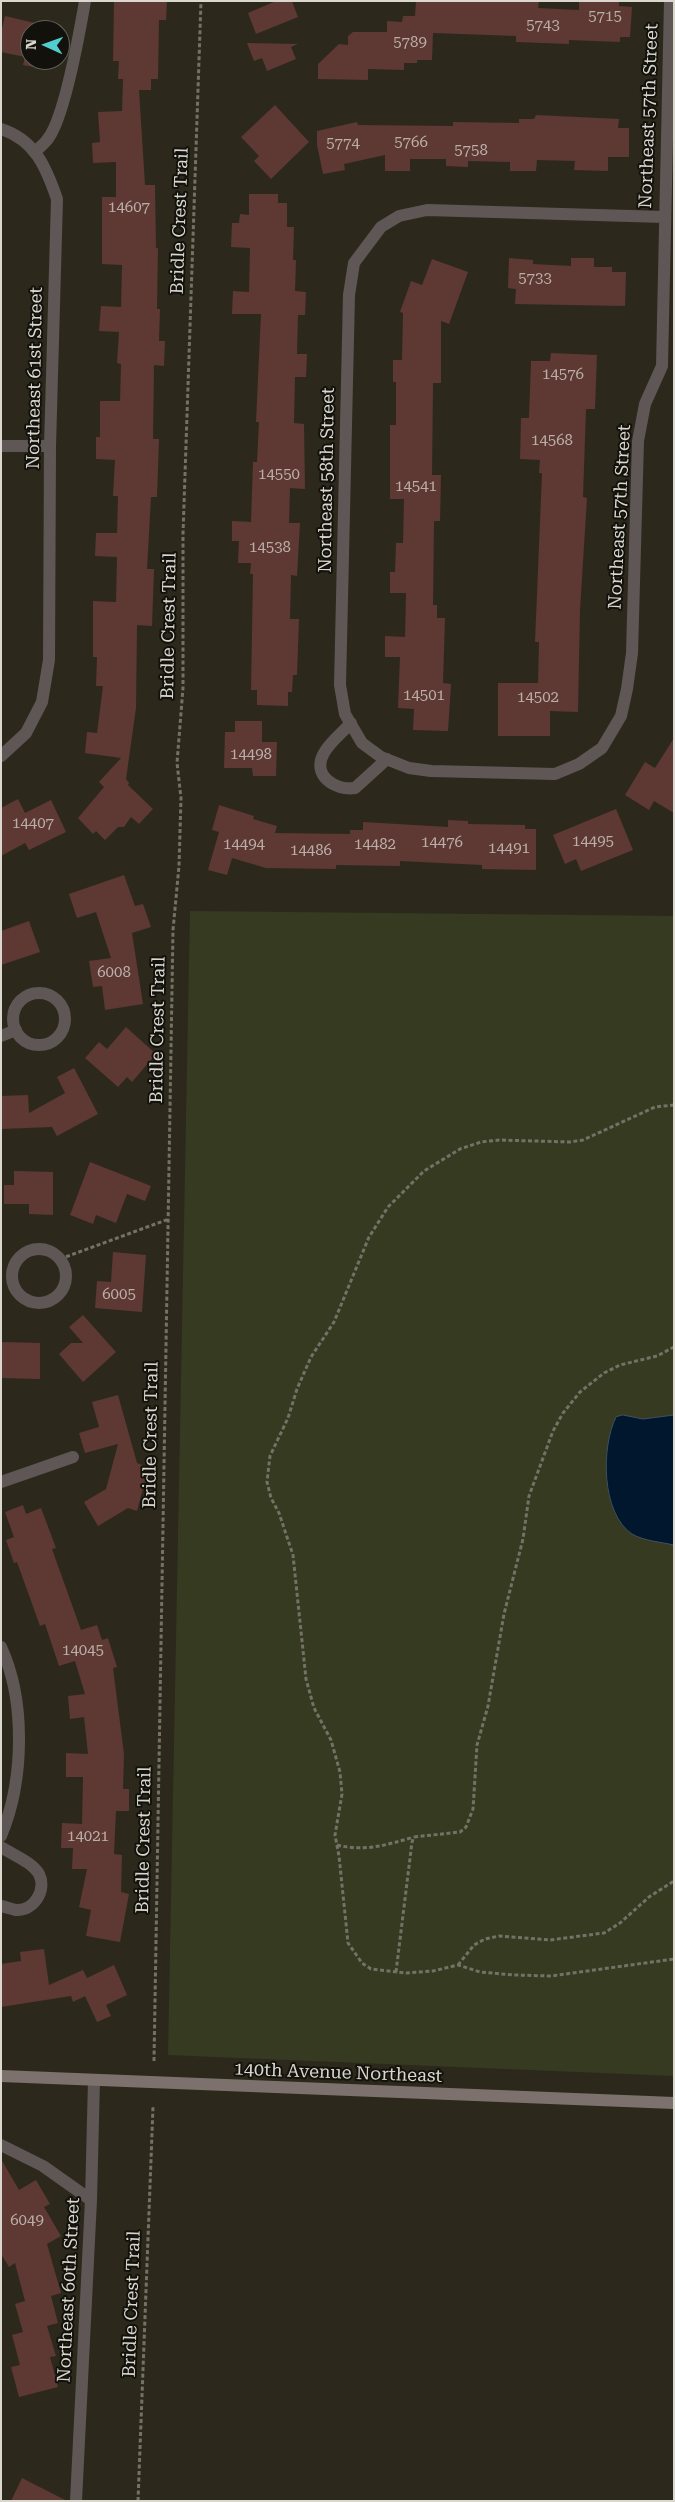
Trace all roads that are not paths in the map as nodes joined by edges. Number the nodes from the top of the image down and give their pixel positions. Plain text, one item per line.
1 (85, 1) edge
2 (670, 1) edge
3 (1, 129) edge
4 (36, 151) junction
5 (664, 217) junction
6 (1, 446) edge
7 (50, 446) junction
8 (351, 723) junction
9 (362, 743) joint
10 (1, 756) edge
11 (387, 759) junction
12 (16, 1030) junction
13 (1, 1036) edge
14 (6, 1278) edge
15 (73, 1457) dead end
16 (1, 1482) edge
17 (1, 1647) edge
18 (1, 1836) edge
19 (1, 1847) edge
20 (1, 1906) edge
21 (1, 2076) edge
22 (94, 2080) junction
23 (674, 2103) edge
24 (1, 2145) edge
25 (91, 2200) junction
26 (76, 2501) edge

1 - 4 street
2 - 5 street, Northeast 57th Street
3 - 4 street
4 - 7 street, Northeast 61st Street
5 - 8 street, Northeast 58th Street
5 - 11 street, Northeast 57th Street
6 - 7 street
7 - 10 street, Northeast 61st Street
8 - 9 street, Northeast 58th Street
8 - 11 street
9 - 11 street, Northeast 57th Street
12 - 12 street
12 - 13 street
14 - 14 street
15 - 16 street
17 - 18 street
19 - 20 street
21 - 22 street, 140th Avenue Northeast
22 - 23 street, 140th Avenue Northeast
22 - 25 street, Northeast 60th Street
24 - 25 street
25 - 26 street, Northeast 60th Street

